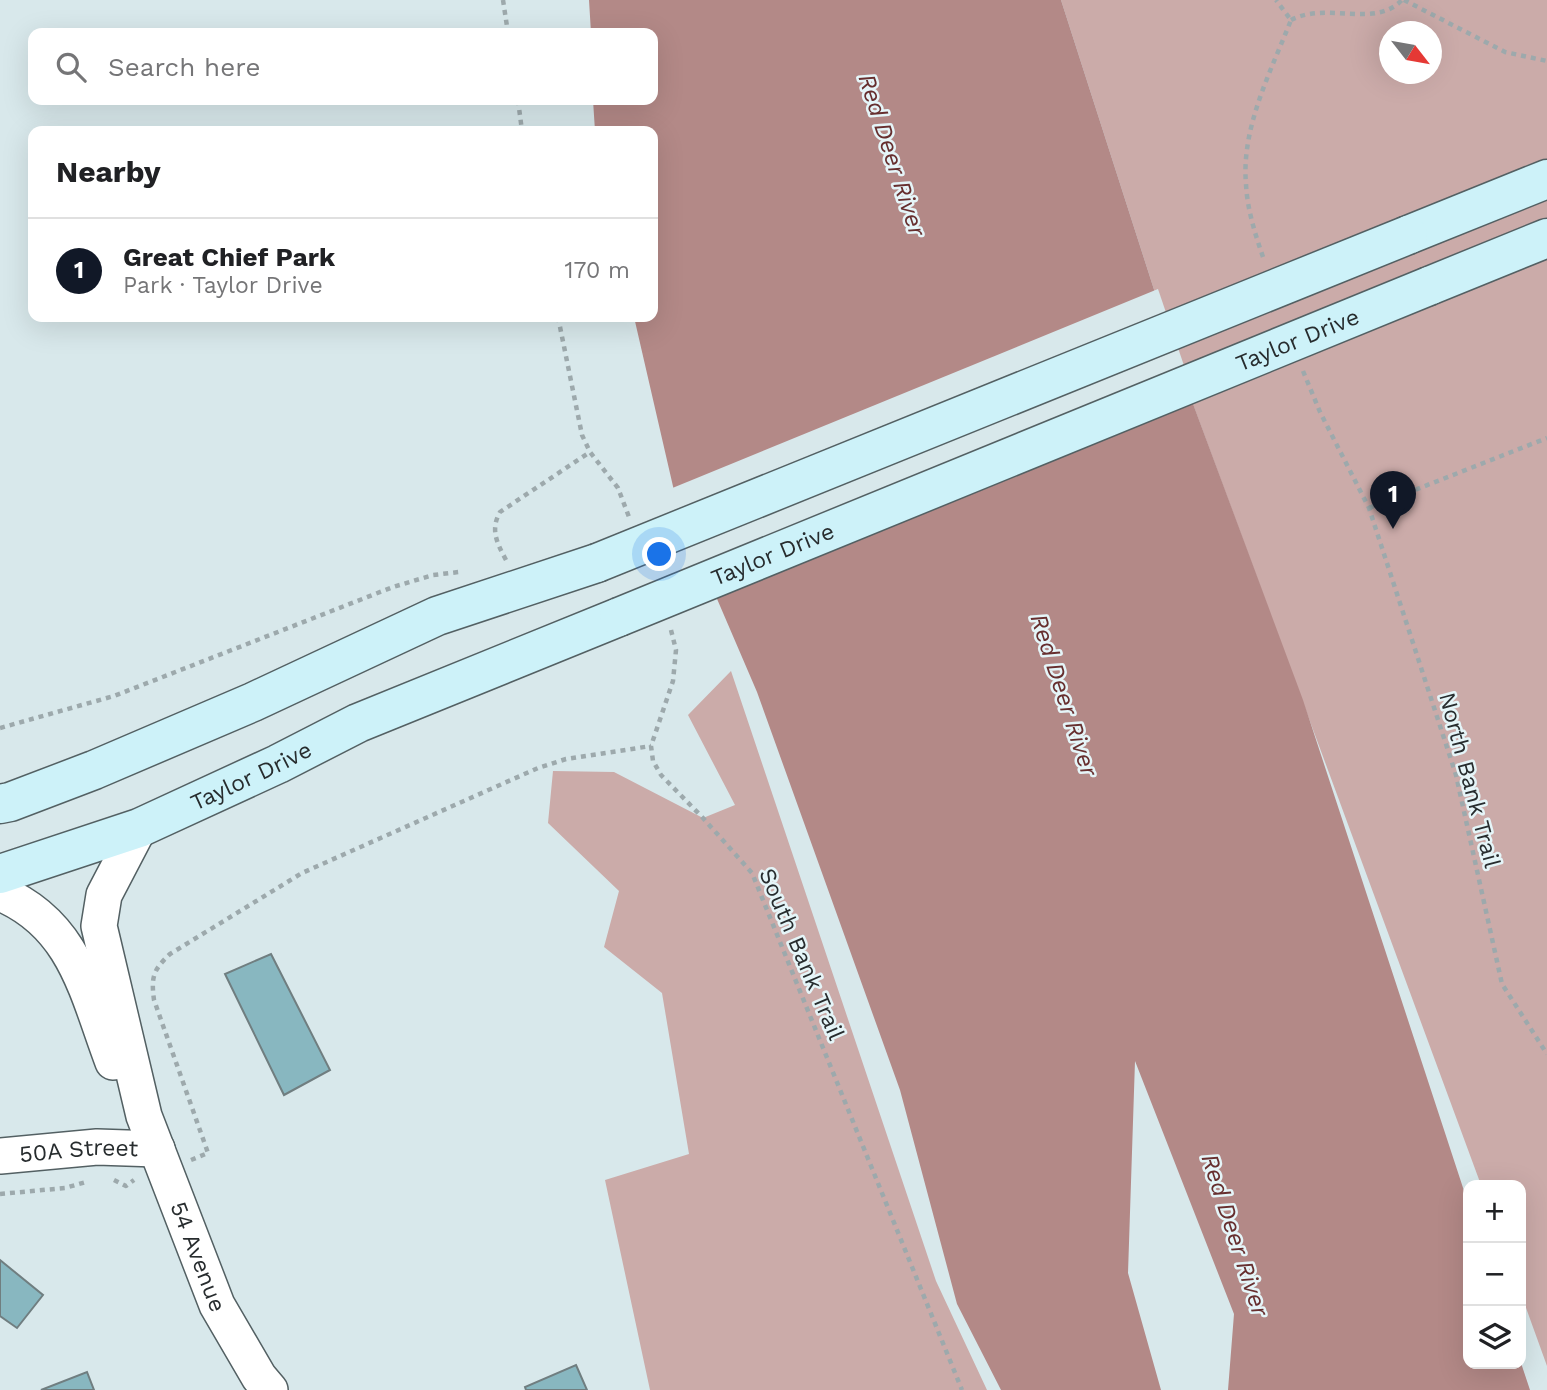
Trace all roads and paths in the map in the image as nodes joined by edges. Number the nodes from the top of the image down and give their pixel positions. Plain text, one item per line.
1 (503, 0) edge
2 (1276, 0) edge
3 (1403, 0) edge
4 (1291, 20) junction
5 (507, 28) edge
6 (1547, 61) edge
7 (519, 105) edge
8 (522, 126) edge
9 (1547, 179) edge
10 (1247, 199) dead end
11 (1547, 238) edge
12 (559, 322) edge
13 (1547, 438) edge
14 (590, 452) junction
15 (632, 525) dead end
16 (511, 570) dead end
17 (464, 572) dead end
18 (669, 625) dead end
19 (0, 727) edge
20 (651, 746) junction
21 (0, 804) edge
22 (139, 828) junction
23 (0, 874) edge
24 (0, 893) edge
25 (1547, 1054) edge
26 (144, 1116) junction
27 (157, 1149) junction
28 (0, 1156) edge
29 (194, 1158) dead end
30 (113, 1179) dead end
31 (133, 1180) dead end
32 (89, 1181) dead end
33 (0, 1194) edge
34 (270, 1390) edge
35 (962, 1390) edge

1 - 5 path
2 - 4 path
3 - 4 path
3 - 6 path
4 - 10 path
7 - 8 path
9 - 21 main road, bridge
11 - 22 main road, Taylor Drive, bridge
12 - 14 path
13 - 25 path, North Bank Trail
14 - 15 path
14 - 16 path
17 - 19 path
18 - 20 path
20 - 29 path
20 - 35 path, South Bank Trail
22 - 23 main road, Taylor Drive
22 - 26 street
24 - 26 street
26 - 27 street, 54 Avenue
27 - 28 street, 50A Street
27 - 34 street, 54 Avenue
30 - 31 path
32 - 33 path

